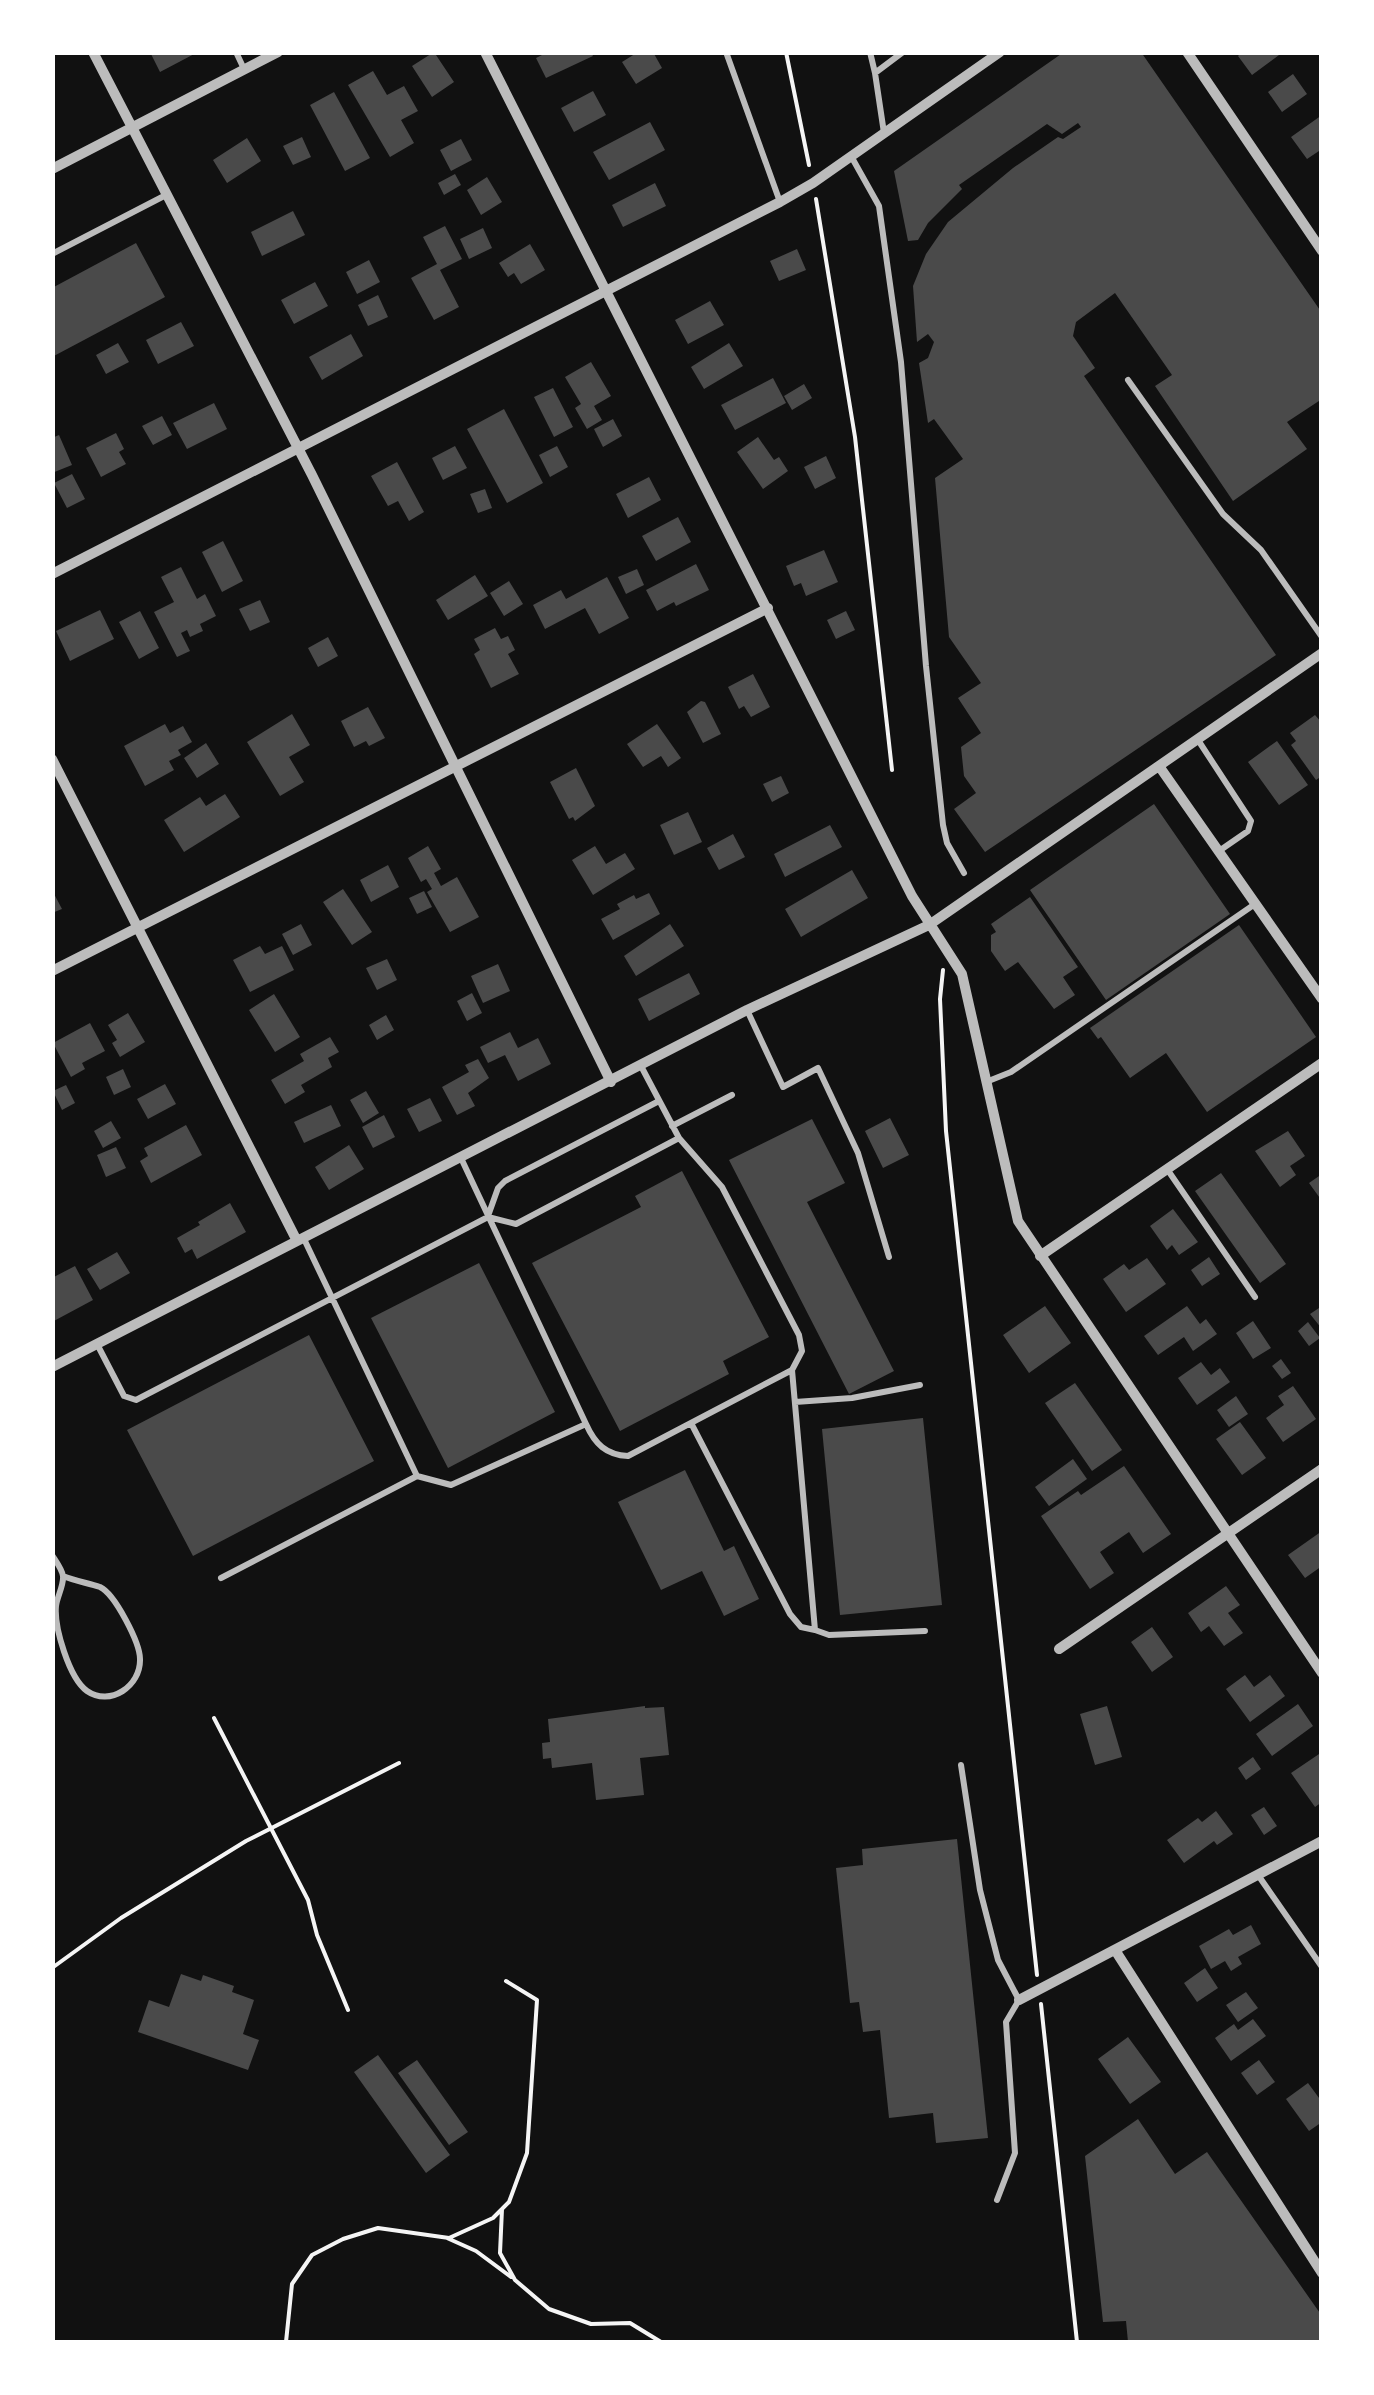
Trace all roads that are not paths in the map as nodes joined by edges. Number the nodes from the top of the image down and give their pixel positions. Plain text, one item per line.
1 (93, 52) edge
2 (236, 52) edge
3 (278, 52) edge
4 (485, 52) edge
5 (726, 52) edge
6 (870, 52) edge
7 (904, 52) edge
8 (1000, 52) edge
9 (1187, 52) edge
10 (244, 70) junction
11 (875, 73) junction
12 (131, 129) junction
13 (884, 134) junction
14 (852, 156) junction
15 (52, 170) edge
16 (166, 196) junction
17 (780, 202) junction
18 (1319, 243) edge
19 (52, 254) edge
20 (606, 291) junction
21 (1128, 380) dead end
22 (298, 448) junction
23 (52, 574) edge
24 (768, 608) junction
25 (1322, 637) edge
26 (1322, 652) edge
27 (1197, 738) junction
28 (52, 759) edge
29 (455, 765) junction
30 (1158, 766) junction
31 (1219, 852) junction
32 (964, 873) dead end
33 (1256, 904) junction
34 (929, 925) junction
35 (138, 928) junction
36 (52, 971) edge
37 (1322, 1000) edge
38 (747, 1010) junction
39 (1322, 1062) edge
40 (641, 1066) junction
41 (611, 1082) junction
42 (986, 1082) junction
43 (732, 1095) dead end
44 (659, 1100) junction
45 (672, 1126) junction
46 (679, 1138) junction
47 (460, 1158) junction
48 (1166, 1168) junction
49 (488, 1217) junction
50 (300, 1239) junction
51 (1040, 1256) junction
52 (889, 1257) dead end
53 (1255, 1297) dead end
54 (333, 1299) junction
55 (97, 1344) junction
56 (52, 1367) edge
57 (792, 1370) junction
58 (920, 1385) dead end
59 (794, 1402) junction
60 (586, 1424) junction
61 (691, 1424) junction
62 (1322, 1469) edge
63 (417, 1476) junction
64 (1229, 1533) junction
65 (52, 1555) edge
66 (63, 1576) junction
67 (220, 1578) dead end
68 (815, 1630) junction
69 (925, 1631) dead end
70 (1059, 1649) dead end
71 (1322, 1673) edge
72 (961, 1765) dead end
73 (1322, 1841) edge
74 (1257, 1874) junction
75 (1115, 1950) junction
76 (1322, 1968) edge
77 (1019, 2000) junction
78 (996, 2200) dead end
79 (1322, 2273) edge

1 - 12 street
2 - 10 lane
3 - 10 street
4 - 20 street
5 - 17 lane
6 - 11 lane
7 - 11 lane
8 - 13 street
9 - 18 street
10 - 12 street
11 - 13 lane
12 - 15 street
12 - 16 street
13 - 14 street
14 - 17 street
14 - 32 lane
16 - 19 lane
16 - 22 street
17 - 20 street
20 - 22 street
20 - 24 street
21 - 25 lane
22 - 23 street
22 - 29 street
24 - 29 street
24 - 34 street
26 - 27 street
27 - 30 street
27 - 31 lane
28 - 35 street
29 - 35 street
29 - 41 street
30 - 31 street
30 - 34 street
31 - 33 street
33 - 37 street
33 - 42 lane
34 - 38 street
34 - 42 street
35 - 36 street
35 - 50 street
38 - 40 street
38 - 52 lane
39 - 48 street
40 - 41 street
40 - 44 lane
41 - 47 street
42 - 51 street
43 - 45 lane
44 - 45 lane
44 - 49 lane
45 - 46 lane
46 - 49 lane
46 - 57 lane
47 - 49 lane
47 - 50 street
48 - 51 street
48 - 53 lane
49 - 54 lane
49 - 60 lane
50 - 54 lane
50 - 55 street
51 - 64 street
54 - 55 lane
54 - 63 lane
55 - 56 street
57 - 59 lane
57 - 61 lane
58 - 59 lane
59 - 68 lane
60 - 61 lane
60 - 63 lane
61 - 68 lane
62 - 64 street
63 - 67 lane
64 - 70 street
64 - 71 street
65 - 66 lane
66 - 66 lane
68 - 69 lane
72 - 77 lane
73 - 74 street
74 - 75 street
74 - 76 lane
75 - 77 street
75 - 79 street
77 - 78 lane

